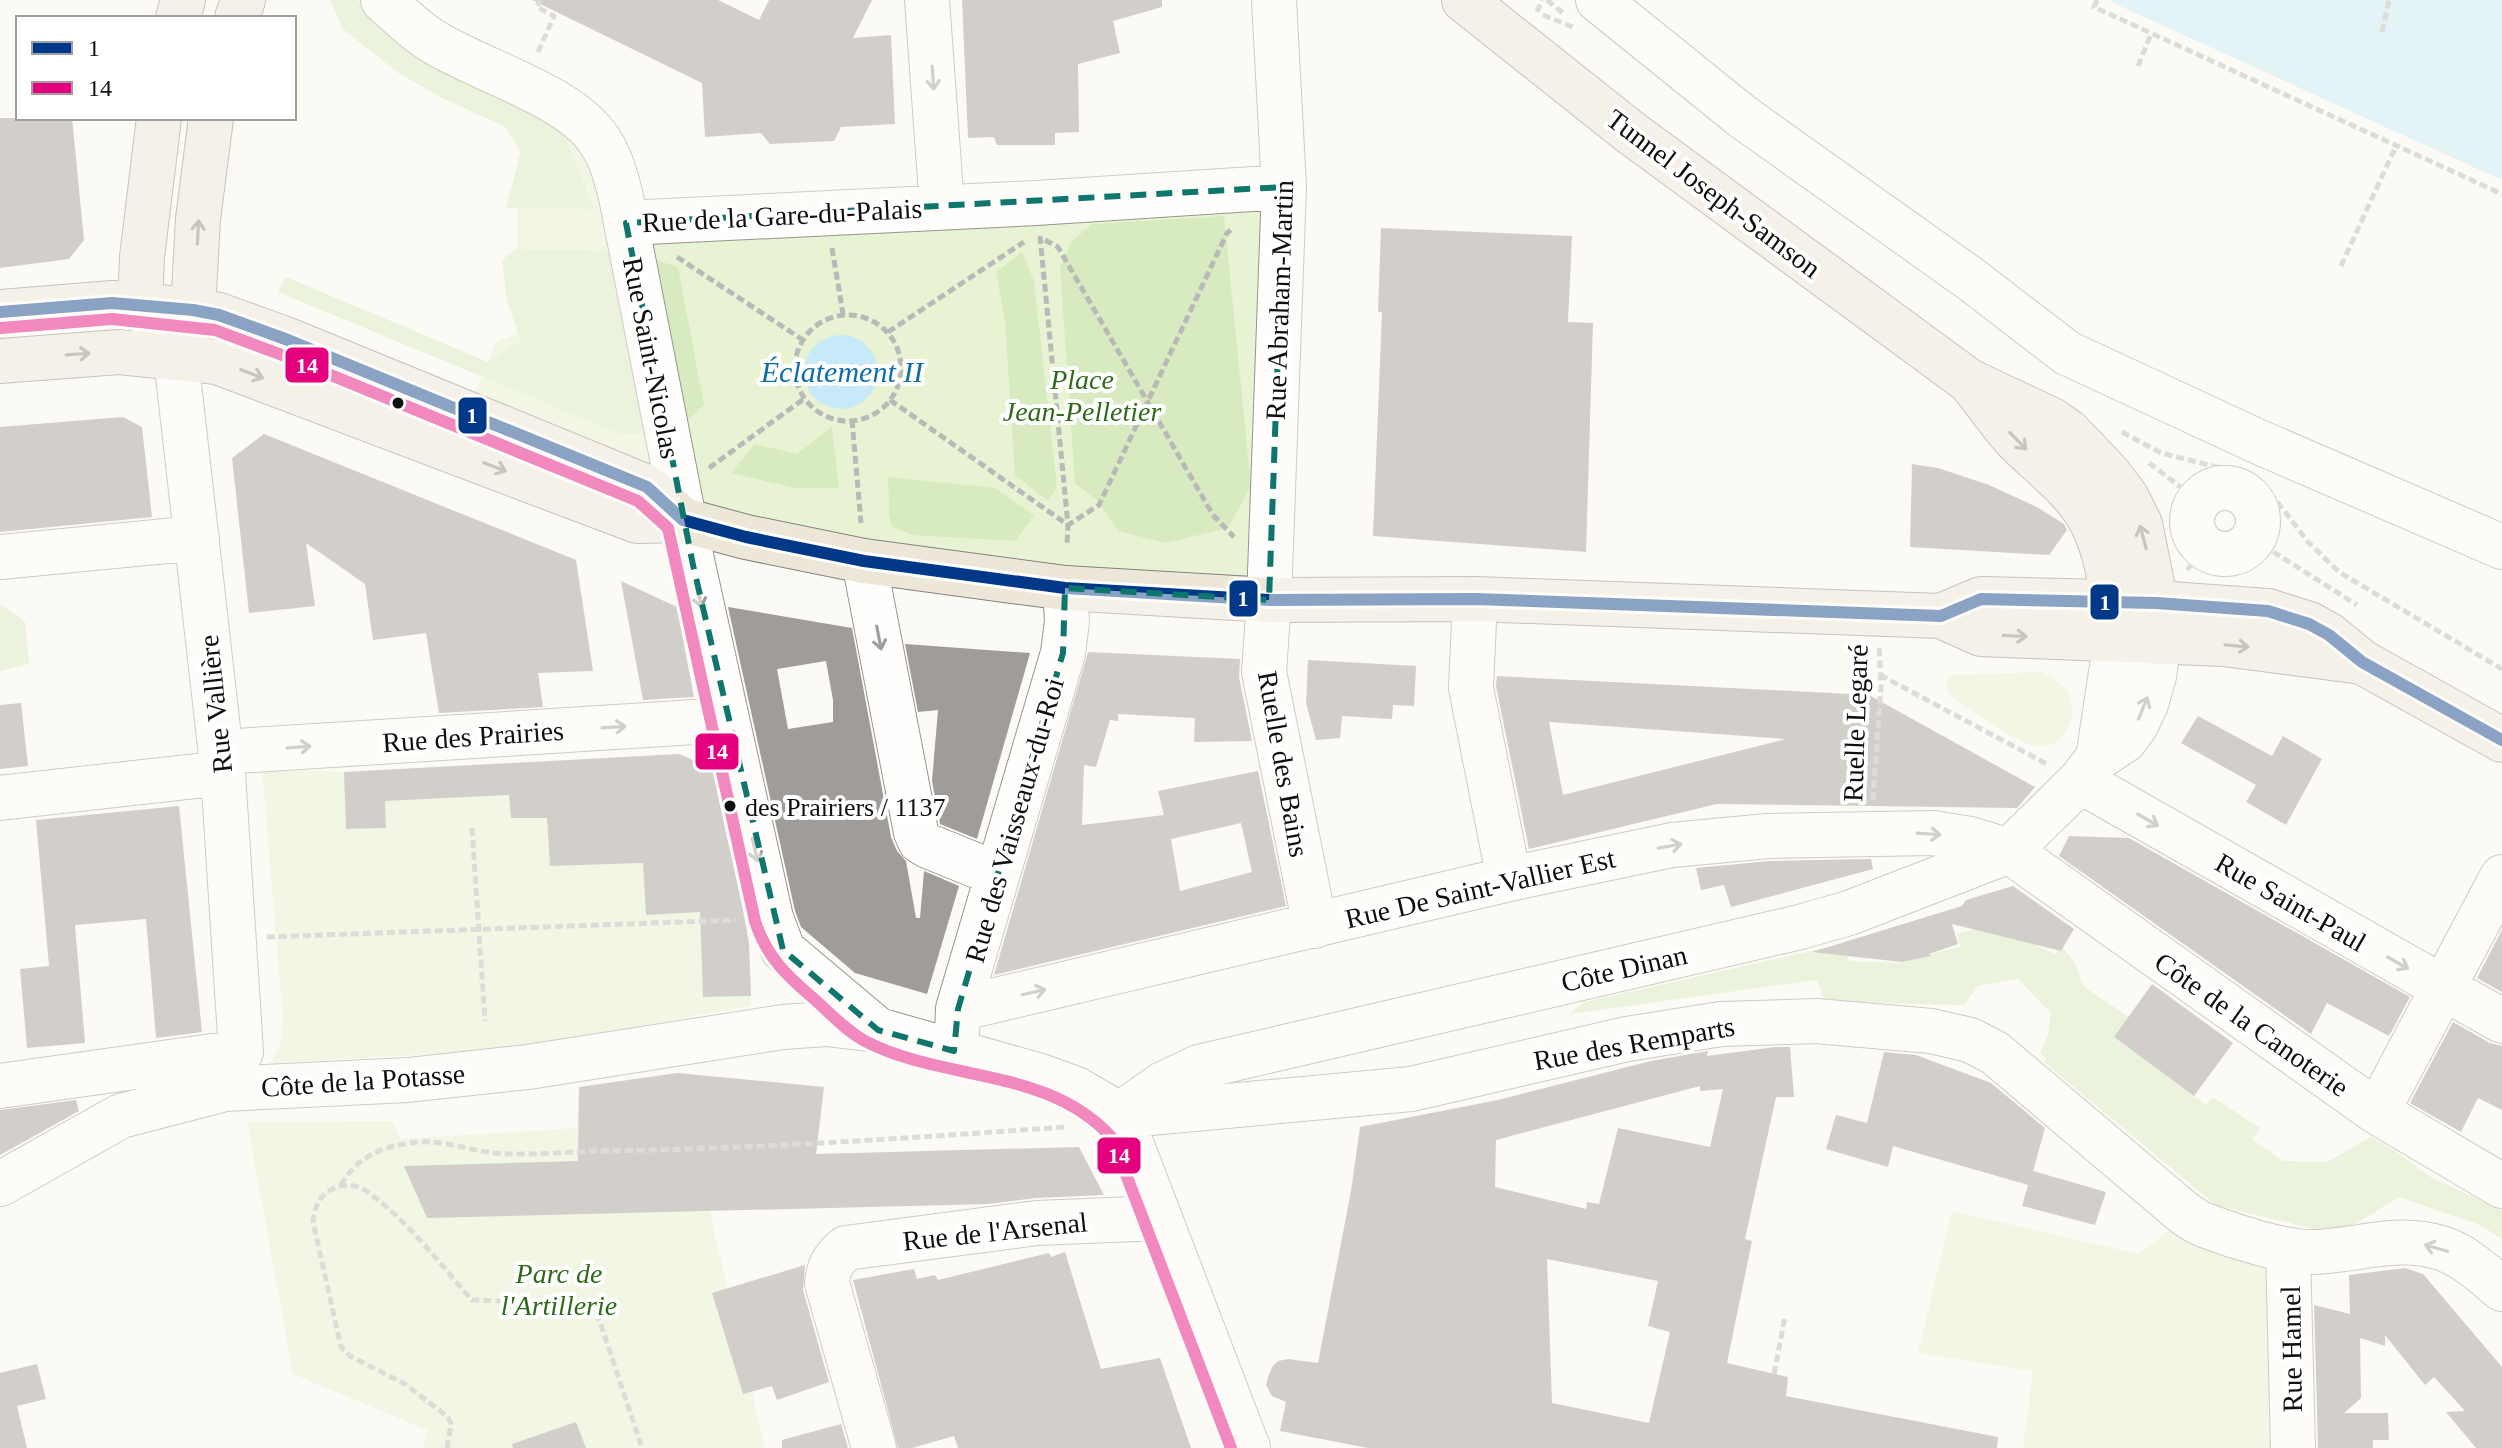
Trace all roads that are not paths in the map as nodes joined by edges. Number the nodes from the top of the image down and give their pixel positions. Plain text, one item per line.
1 (383, 0) edge
2 (927, 0) edge
3 (1274, 0) edge
4 (1464, 0) edge
5 (1587, 14) edge
6 (159, 120) edge
7 (211, 120) edge
8 (1284, 187) junction
9 (942, 207) junction
10 (626, 223) junction
11 (140, 304) junction
12 (193, 310) junction
13 (0, 312) edge
14 (176, 358) junction
15 (0, 361) edge
16 (683, 520) junction
17 (197, 538) junction
18 (863, 542) junction
19 (2502, 547) edge
20 (0, 557) edge
21 (1065, 588) junction
22 (1475, 599) junction
23 (1269, 600) junction
24 (2136, 622) junction
25 (726, 720) junction
26 (2502, 740) edge
27 (222, 763) junction
28 (2089, 770) junction
29 (0, 798) edge
30 (2009, 851) junction
31 (997, 874) junction
32 (2502, 877) edge
33 (1509, 879) junction
34 (1315, 926) junction
35 (777, 934) junction
36 (2443, 989) junction
37 (2502, 1021) edge
38 (878, 1030) junction
39 (956, 1030) junction
40 (744, 1032) junction
41 (0, 1086) edge
42 (2377, 1112) junction
43 (1118, 1116) junction
44 (0, 1184) edge
45 (2502, 1186) edge
46 (1159, 1218) junction
47 (2288, 1251) junction
48 (2502, 1289) edge
49 (874, 1448) edge
50 (1248, 1448) edge
51 (2293, 1448) edge

1 - 10 street, Rue de la Gare-du-Palais
2 -> 9 street
3 - 8 street, Rue Abraham-Martin
4 - 24 main road, Tunnel Joseph-Samson
5 - 19 street
6 - 11 main road
12 -> 7 main road
8 - 9 street, Rue de la Gare-du-Palais
8 - 23 street, Rue Abraham-Martin
9 - 10 street, Rue de la Gare-du-Palais
10 - 16 street, Rue Saint-Nicolas
11 - 12 main road
11 - 13 main road
11 - 14 main road
12 - 14 main road
12 - 16 main road
15 -> 14 main road
14 -> 16 main road
14 - 17 street, Rue Vallière
16 - 18 main road
16 -> 25 street, Rue Saint-Nicolas
17 - 20 street
17 - 27 street, Rue Vallière
18 - 21 main road
18 -> 31 street
21 - 23 main road
21 - 31 street, Rue des Vaisseaux-du-Roi
22 - 23 main road
22 - 24 main road
22 - 33 street
23 - 34 street, Ruelle des Bains
24 - 26 main road
24 - 28 street
27 -> 25 street, Rue des Prairies
25 -> 35 street, Rue Saint-Nicolas
27 - 29 street, Rue des Prairies
27 - 41 street, Rue Vallière
28 - 30 street, Côte Dinan
28 -> 36 street, Rue Saint-Paul
33 -> 30 street, Rue De Saint-Vallier Est
30 - 42 street, Côte de la Canoterie
30 - 43 street, Côte Dinan
31 - 39 street, Rue des Vaisseaux-du-Roi
32 - 36 street
33 - 34 street, Rue De Saint-Vallier Est
39 -> 34 street, Rue De Saint-Vallier Est
35 - 38 street
35 - 40 street, Côte de la Potasse
36 - 37 street, Rue Saint-Paul
36 - 42 street
38 - 39 street
38 - 40 street, Côte de la Potasse
39 - 43 street
40 - 44 street, Côte de la Potasse
42 - 45 street, Côte de la Canoterie
43 - 46 street
43 - 47 street, Rue des Remparts
46 - 49 street, Rue de l'Arsenal
46 - 50 street
48 -> 47 street, Rue des Remparts
47 - 51 street, Rue Hamel

